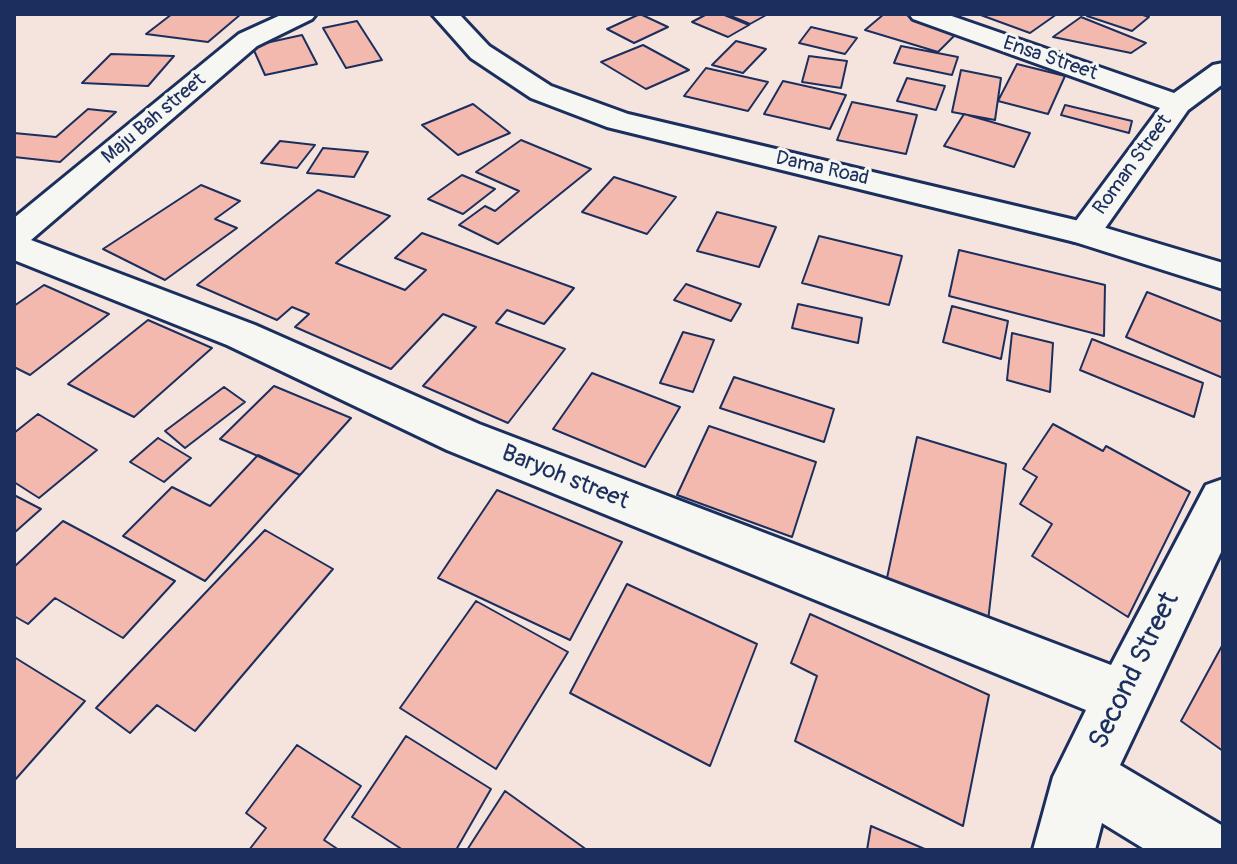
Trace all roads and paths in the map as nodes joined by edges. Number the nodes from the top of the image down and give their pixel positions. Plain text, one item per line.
1 (303, 14) edge
2 (445, 14) edge
3 (922, 14) edge
4 (1223, 71) edge
5 (1178, 104) junction
6 (1084, 233) junction
7 (14, 236) edge
8 (14, 247) edge
9 (1223, 276) edge
10 (1223, 499) edge
11 (1122, 697) junction
12 (1083, 777) junction
13 (1064, 850) edge
14 (1204, 850) edge

1 - 7 main road, Maju Bah street
2 - 6 main road, Dama Road
3 - 5 main road, Ensa Street
4 - 5 main road, Roman Street
5 - 6 main road, Roman Street
6 - 9 main road, Dama Road
8 - 11 main road, Baryoh street
10 - 11 main road, Second Street
11 - 12 main road, Second Street
12 - 13 main road, Second Street
12 - 14 main road

